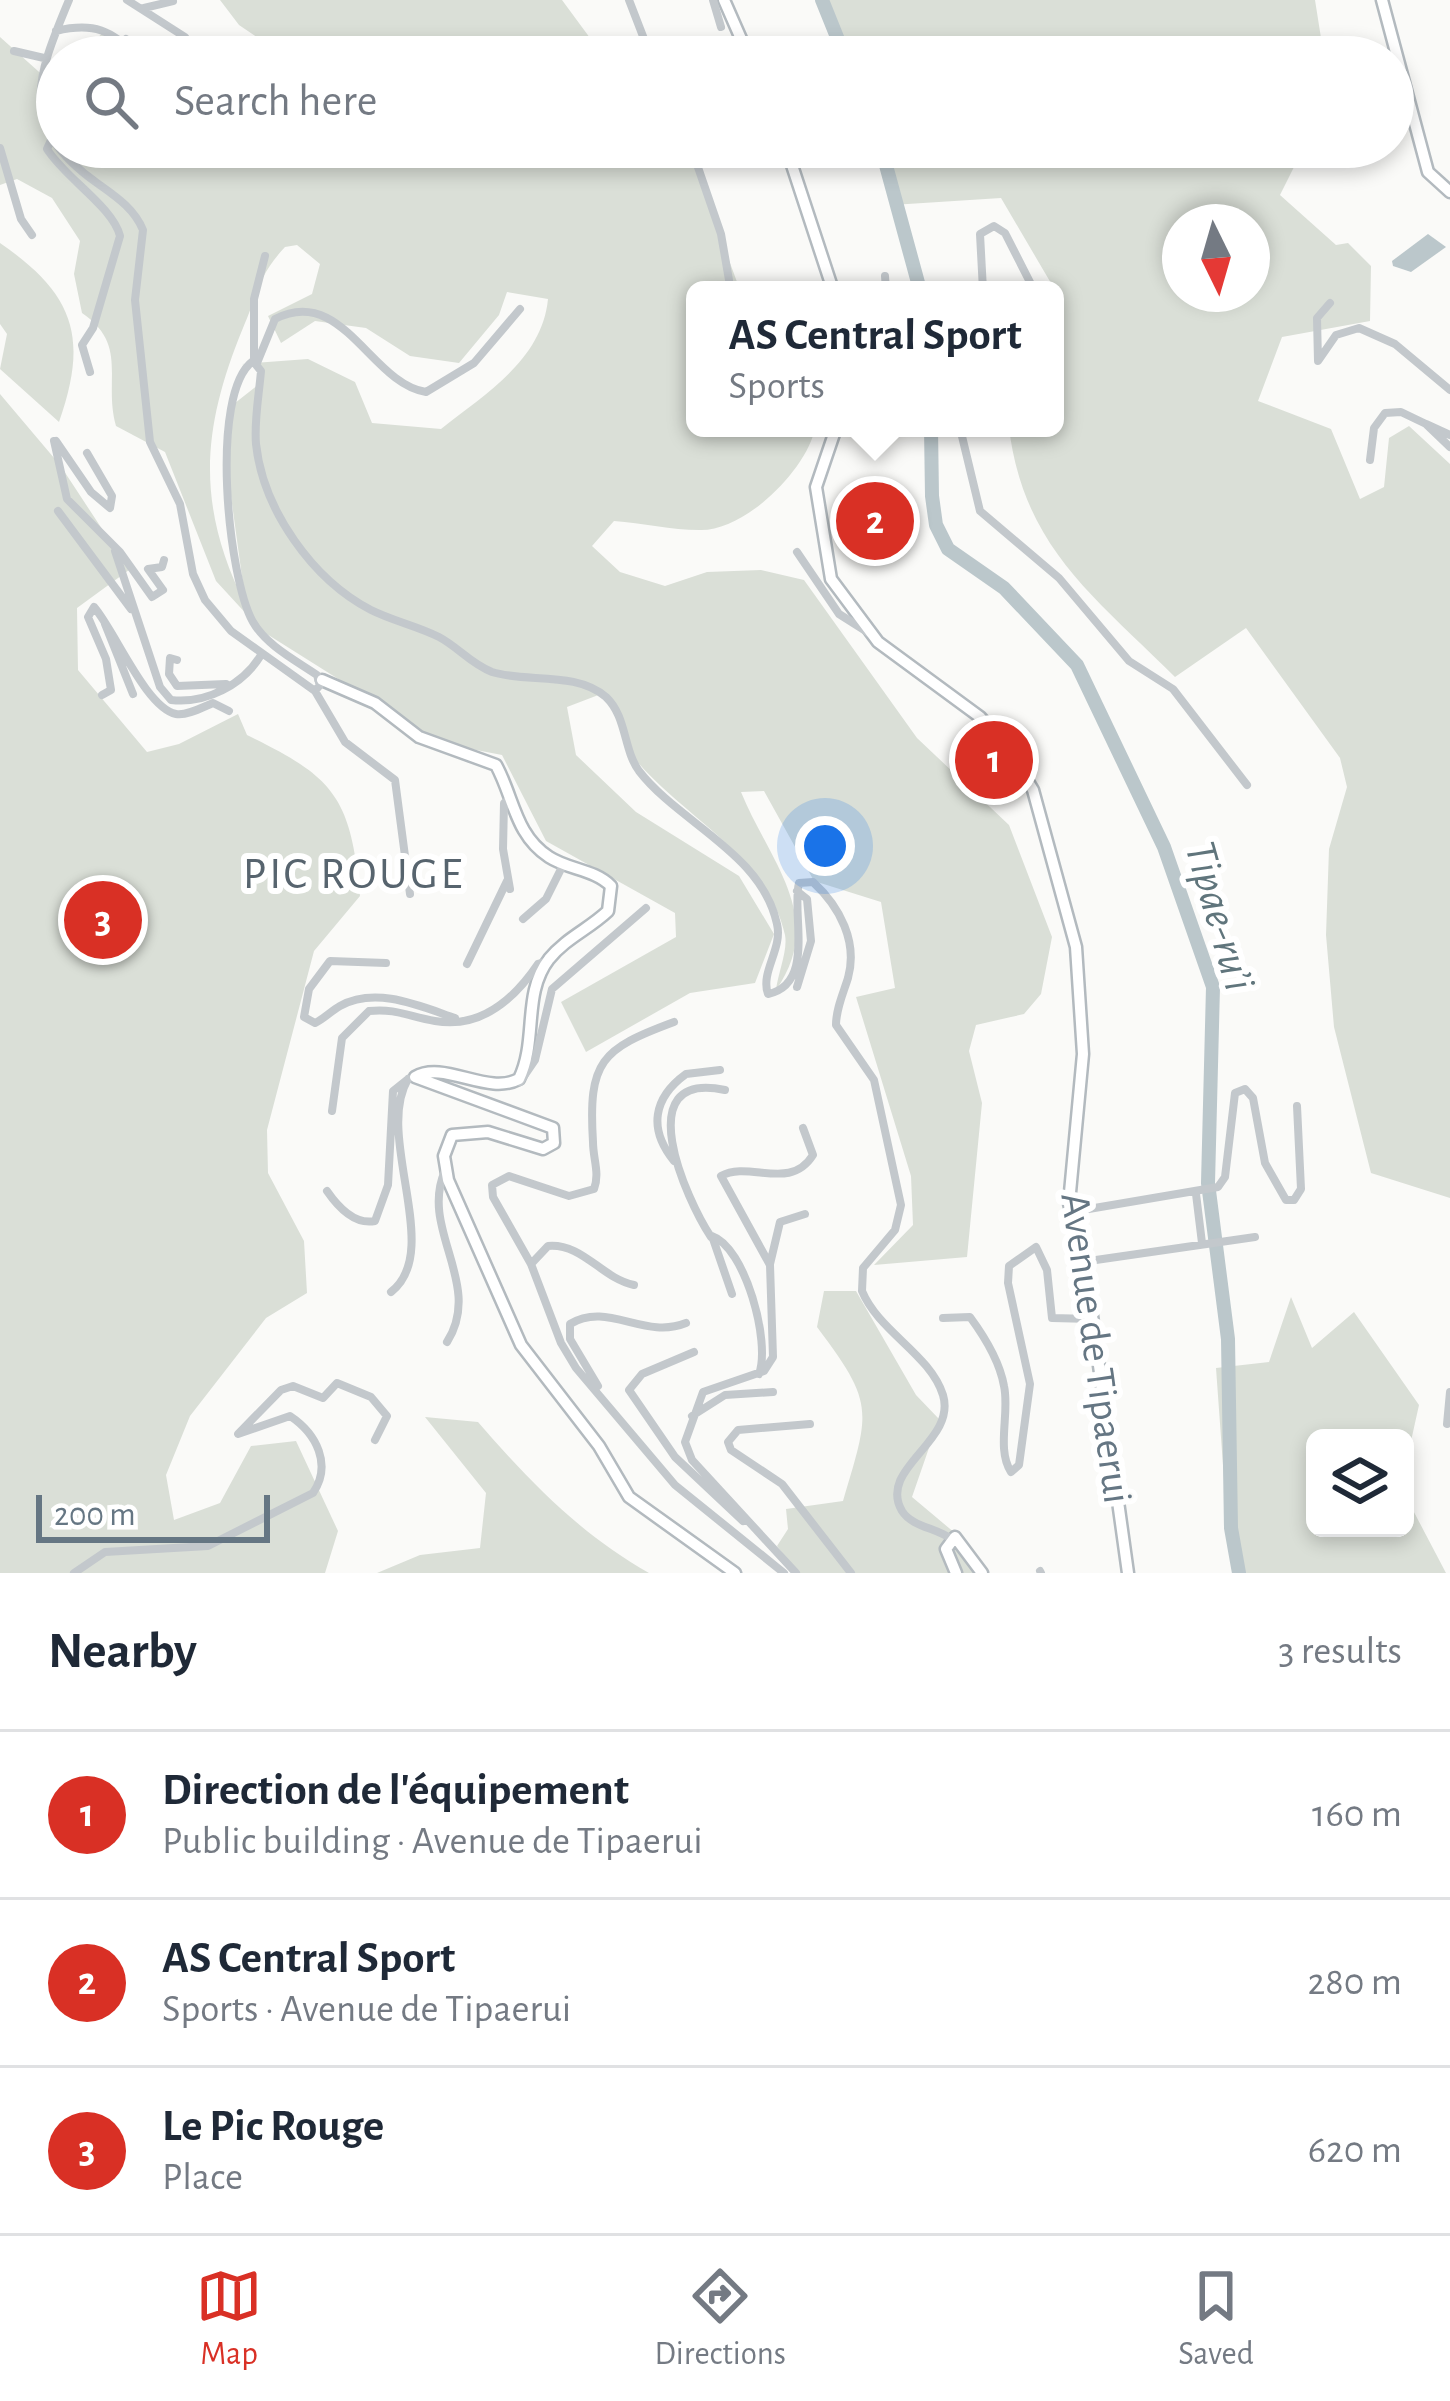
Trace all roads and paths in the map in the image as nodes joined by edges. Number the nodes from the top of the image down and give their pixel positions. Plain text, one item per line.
1 (69, 0) edge
2 (127, 0) edge
3 (628, 0) edge
4 (713, 0) edge
5 (724, 0) edge
6 (1382, 0) edge
7 (173, 1) edge
8 (143, 8) junction
9 (60, 19) junction
10 (82, 24) junction
11 (721, 27) dead end
12 (103, 28) junction
13 (54, 31) junction
14 (52, 36) edge
15 (113, 36) edge
16 (117, 36) edge
17 (184, 36) edge
18 (643, 36) edge
19 (740, 36) edge
20 (1392, 36) edge
21 (14, 50) dead end
22 (36, 56) edge
23 (1414, 120) edge
24 (0, 148) edge
25 (58, 168) edge
26 (75, 168) edge
27 (698, 168) edge
28 (795, 168) edge
29 (1450, 192) edge
30 (32, 235) dead end
31 (265, 256) dead end
32 (885, 276) dead end
33 (729, 280) dead end
34 (830, 281) edge
35 (885, 281) edge
36 (983, 281) edge
37 (1029, 281) edge
38 (1330, 303) dead end
39 (520, 309) dead end
40 (255, 362) junction
41 (90, 372) dead end
42 (1450, 390) edge
43 (1426, 424) junction
44 (1450, 435) edge
45 (833, 437) edge
46 (962, 437) edge
47 (1450, 447) edge
48 (88, 453) dead end
49 (1370, 460) dead end
50 (58, 511) dead end
51 (116, 551) junction
52 (797, 552) dead end
53 (164, 560) dead end
54 (135, 614) junction
55 (105, 623) junction
56 (870, 634) junction
57 (261, 656) junction
58 (177, 660) dead end
59 (238, 681) junction
60 (318, 686) junction
61 (133, 694) dead end
62 (102, 695) dead end
63 (204, 697) junction
64 (229, 711) dead end
65 (173, 713) junction
66 (1247, 785) dead end
67 (510, 799) junction
68 (563, 865) junction
69 (796, 890) junction
70 (410, 894) dead end
71 (646, 908) dead end
72 (523, 919) dead end
73 (546, 962) junction
74 (386, 964) dead end
75 (466, 964) dead end
76 (796, 987) dead end
77 (458, 1019) junction
78 (674, 1022) dead end
79 (721, 1070) dead end
80 (412, 1078) junction
81 (512, 1083) junction
82 (725, 1090) dead end
83 (1297, 1106) dead end
84 (332, 1111) dead end
85 (803, 1128) dead end
86 (679, 1166) junction
87 (445, 1169) junction
88 (327, 1191) dead end
89 (1203, 1193) junction
90 (1071, 1212) junction
91 (805, 1214) dead end
92 (711, 1237) junction
93 (1255, 1237) dead end
94 (1207, 1243) junction
95 (1082, 1262) junction
96 (531, 1264) junction
97 (770, 1265) junction
98 (634, 1285) dead end
99 (391, 1292) dead end
100 (732, 1294) dead end
101 (943, 1318) dead end
102 (1092, 1319) junction
103 (686, 1323) dead end
104 (447, 1342) dead end
105 (694, 1352) dead end
106 (759, 1374) junction
107 (1450, 1392) edge
108 (773, 1393) dead end
109 (612, 1407) junction
110 (692, 1416) junction
111 (810, 1424) dead end
112 (1447, 1424) dead end
113 (375, 1440) dead end
114 (754, 1529) junction
115 (951, 1539) junction
116 (74, 1573) edge
117 (735, 1573) edge
118 (784, 1573) edge
119 (796, 1573) edge
120 (851, 1573) edge
121 (956, 1573) edge
122 (982, 1573) edge
123 (1129, 1573) edge

1 - 9 street
2 - 8 street
3 - 18 street
4 - 11 street
5 - 19 street
6 - 20 street
7 - 8 street
8 - 17 street
9 - 10 street
9 - 13 street
10 - 12 street
10 - 13 street
12 - 15 street
12 - 16 street
13 - 14 street
21 - 22 street
23 - 29 street
24 - 30 street
25 - 41 street
26 - 57 street
27 - 33 street
28 - 34 street
31 - 40 street
32 - 35 street
36 - 37 street
38 - 42 street
39 - 40 street
40 - 60 street
40 - 69 street
43 - 44 street
43 - 47 street
43 - 49 street
45 - 56 street, Avenue de Tipaerui
46 - 66 street
48 - 51 street
50 - 54 street
51 - 53 street
51 - 54 street
52 - 56 street
54 - 63 street
55 - 61 street
55 - 62 street
55 - 65 street
56 - 90 street, Avenue de Tipaerui
57 - 59 street
57 - 60 street
58 - 59 street
59 - 63 street
60 - 67 street
60 - 70 street
63 - 65 street
64 - 65 street
67 - 68 street
67 - 75 street
68 - 72 street
68 - 73 street
69 - 76 street
69 - 115 street
71 - 81 street
73 - 77 street
73 - 81 street
74 - 77 street
77 - 84 street
78 - 96 street
79 - 86 street
80 - 81 street
80 - 87 street
80 - 88 street
80 - 99 street
82 - 86 street
83 - 89 street
85 - 97 street
86 - 92 street
87 - 104 street
87 - 117 street
89 - 90 street
89 - 94 street
90 - 95 street, Avenue de Tipaerui
91 - 97 street
92 - 100 street
92 - 106 street
93 - 94 street
94 - 95 street
95 - 102 street, Avenue de Tipaerui
96 - 98 street
96 - 109 street
97 - 106 street
101 - 102 street
102 - 123 street, Avenue de Tipaerui
103 - 109 street
105 - 114 street
106 - 110 street
107 - 112 street
108 - 110 street
109 - 118 street
110 - 114 street
111 - 120 street
113 - 116 street
114 - 119 street
115 - 121 street
115 - 122 street

